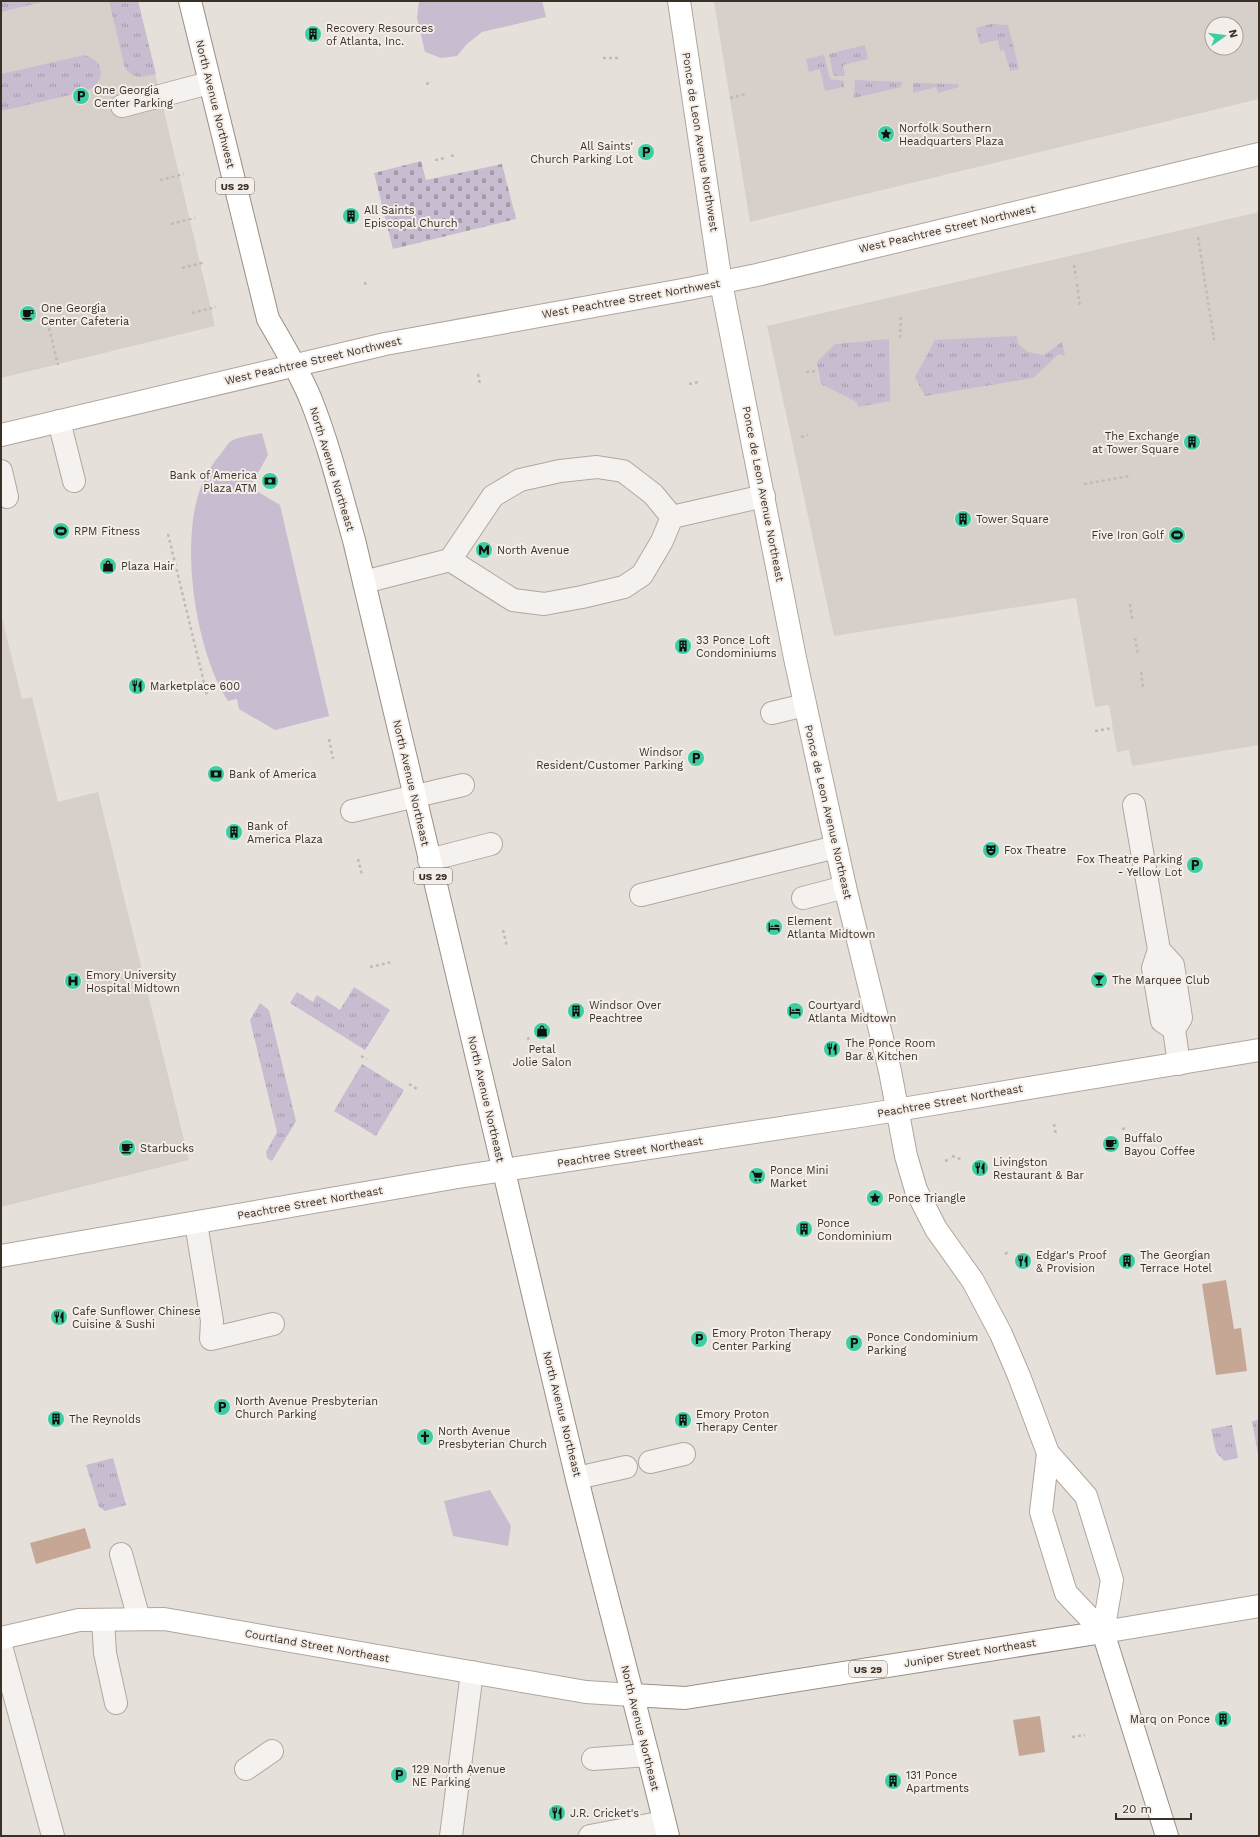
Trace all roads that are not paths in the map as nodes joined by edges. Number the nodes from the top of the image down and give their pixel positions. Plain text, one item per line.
1 (190, 1) edge
2 (679, 1) edge
3 (209, 83) junction
4 (122, 106) dead end
5 (1259, 154) edge
6 (722, 282) junction
7 (295, 365) junction
8 (60, 421) junction
9 (1, 435) edge
10 (1, 471) edge
11 (74, 481) dead end
12 (764, 496) junction
13 (7, 497) dead end
14 (672, 517) junction
15 (450, 560) junction
16 (364, 582) junction
17 (805, 705) junction
18 (772, 713) dead end
19 (464, 785) dead end
20 (415, 796) junction
21 (1134, 805) dead end
22 (352, 811) dead end
23 (491, 844) dead end
24 (836, 847) junction
25 (430, 860) junction
26 (845, 887) junction
27 (640, 895) dead end
28 (803, 898) dead end
29 (1259, 1050) edge
30 (1179, 1064) junction
31 (897, 1110) junction
32 (503, 1171) junction
33 (196, 1223) junction
34 (1, 1256) edge
35 (274, 1324) dead end
36 (1048, 1453) junction
37 (684, 1454) dead end
38 (650, 1462) dead end
39 (626, 1467) dead end
40 (577, 1478) junction
41 (121, 1554) dead end
42 (1259, 1606) edge
43 (139, 1619) junction
44 (103, 1620) junction
45 (1103, 1632) junction
46 (1, 1638) edge
47 (1, 1646) edge
48 (472, 1672) junction
49 (633, 1695) junction
50 (116, 1703) dead end
51 (272, 1751) dead end
52 (648, 1755) junction
53 (593, 1759) dead end
54 (246, 1769) dead end
55 (666, 1829) edge
56 (52, 1836) edge
57 (450, 1836) edge
58 (590, 1836) edge
59 (1168, 1836) edge

1 - 3 main road, North Avenue Northwest / US 29
2 - 6 main road, Ponce de Leon Avenue Northwest
3 - 4 street
3 - 7 main road, North Avenue Northwest / US 29
5 - 6 main road, West Peachtree Street Northwest
6 - 7 main road, West Peachtree Street Northwest
6 - 12 main road, Ponce de Leon Avenue Northeast
7 - 8 main road, West Peachtree Street Northwest
7 - 16 main road, North Avenue Northeast / US 29
8 - 9 main road, West Peachtree Street Northwest
8 - 11 street
10 - 13 street
12 - 14 street
12 - 17 main road, Ponce de Leon Avenue Northeast
14 - 15 street
14 - 15 street
15 - 16 street
16 - 20 main road, North Avenue Northeast / US 29
17 - 18 street
17 - 24 main road, Ponce de Leon Avenue Northeast
19 - 20 street
20 - 22 street
20 - 25 main road, North Avenue Northeast / US 29
21 - 30 street
23 - 25 street
24 - 26 main road, Ponce de Leon Avenue Northeast
24 - 27 street
25 - 32 main road, North Avenue Northeast / US 29
26 - 28 street
26 - 31 main road, Ponce de Leon Avenue Northeast
29 - 30 main road, Peachtree Street Northeast
30 - 31 main road, Peachtree Street Northeast
31 - 32 main road, Peachtree Street Northeast
31 - 36 main road, Ponce de Leon Avenue Northeast
32 - 33 main road, Peachtree Street Northeast
32 - 40 main road, North Avenue Northeast / US 29
33 - 34 main road, Peachtree Street Northeast
33 - 35 street
36 - 45 main road, Ponce de Leon Avenue Northeast
36 - 45 main road, Ponce de Leon Avenue Northeast
37 - 38 street
39 - 40 street
40 - 49 main road, North Avenue Northeast / US 29
41 - 43 street
42 - 45 main road, Juniper Street Northeast
43 - 44 main road, Courtland Street Northeast
43 - 48 main road, Courtland Street Northeast
44 - 46 main road, Courtland Street Northeast
44 - 50 street
45 - 49 main road, Juniper Street Northeast / US 29
45 - 59 main road, Ponce de Leon Avenue Northeast
47 - 56 street
48 - 49 main road, Courtland Street Northeast
48 - 57 street
49 - 52 main road, North Avenue Northeast / US 29
51 - 54 street
52 - 53 street
52 - 55 main road, North Avenue Northeast / US 29
55 - 58 street

